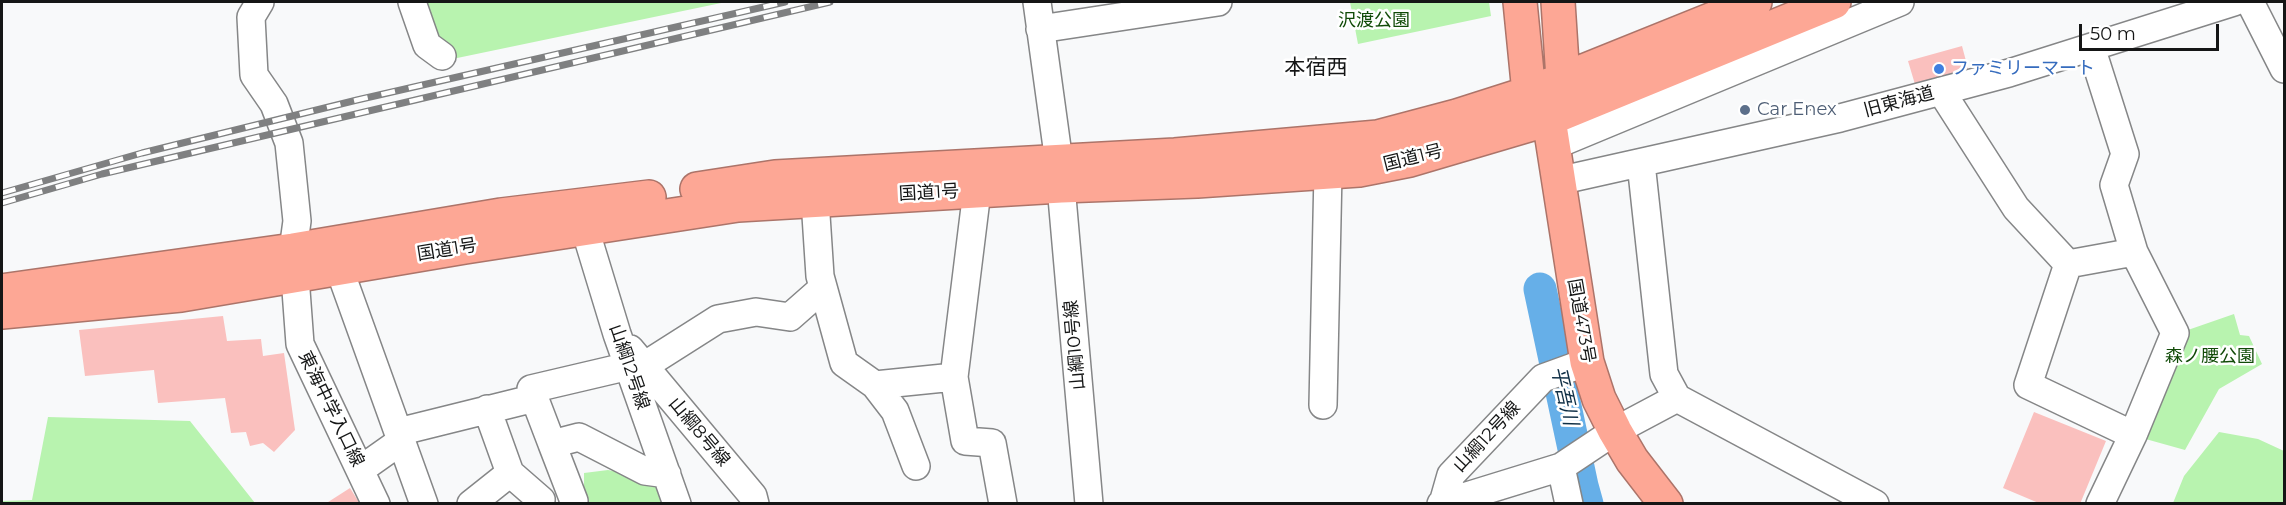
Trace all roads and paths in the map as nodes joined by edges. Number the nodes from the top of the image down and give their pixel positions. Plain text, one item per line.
1 (260, 2) edge
2 (412, 2) edge
3 (1037, 2) edge
4 (1218, 2) edge
5 (1520, 2) edge
6 (1558, 2) edge
7 (1755, 2) edge
8 (1834, 2) edge
9 (1900, 2) edge
10 (2234, 2) edge
11 (2250, 2) edge
12 (1870, 8) edge
13 (1040, 29) junction
14 (2091, 47) junction
15 (442, 56) dead end
16 (1671, 68) junction
17 (2284, 69) edge
18 (1563, 79) junction
19 (1707, 82) junction
20 (1941, 91) junction
21 (1529, 93) junction
22 (1551, 132) junction
23 (1641, 163) junction
24 (1328, 172) junction
25 (1060, 174) junction
26 (1558, 181) junction
27 (977, 190) junction
28 (815, 200) junction
29 (585, 229) junction
30 (2134, 252) junction
31 (293, 263) junction
32 (2068, 264) junction
33 (339, 268) junction
34 (823, 288) junction
35 (2, 291) edge
36 (2, 312) edge
37 (1587, 362) junction
38 (636, 366) junction
39 (954, 377) junction
40 (875, 385) junction
41 (535, 398) junction
42 (1677, 398) junction
43 (1323, 405) dead end
44 (487, 409) junction
45 (1615, 431) junction
46 (2133, 435) junction
47 (400, 437) junction
48 (552, 444) junction
49 (916, 466) dead end
50 (1561, 467) junction
51 (360, 470) junction
52 (510, 474) junction
53 (667, 474) junction
54 (1442, 503) edge
55 (376, 504) edge
56 (424, 504) edge
57 (471, 504) edge
58 (540, 504) edge
59 (573, 504) edge
60 (677, 504) edge
61 (755, 504) edge
62 (1003, 504) edge
63 (1089, 504) edge
64 (1569, 504) edge
65 (1666, 504) edge
66 (1875, 504) edge
67 (2100, 504) edge

1 - 31 street, 東海中学入口線
2 - 15 street
3 - 13 street, 山綱10号線
4 - 13 street
5 - 21 highway
6 - 18 highway
7 - 18 highway, 国道1号
8 - 16 highway, 国道1号
9 - 12 street
10 - 14 street, 旧東海道
11 - 17 street
12 - 19 street
13 - 25 street, 山綱10号線
14 - 20 street, 旧東海道
14 - 30 street
16 - 19 street
16 - 22 highway, 国道1号
18 - 21 highway, 国道1号
18 - 22 highway
19 - 22 street
20 - 23 street, 旧東海道
20 - 32 street
21 - 22 highway
21 - 25 highway, 国道1号
22 - 24 highway, 国道1号
22 - 26 highway, 国道473号
23 - 26 street, 旧東海道
23 - 42 street
24 - 25 highway, 国道1号
24 - 43 street
25 - 27 highway, 国道1号
25 - 31 highway, 国道1号
25 - 63 street, 山綱10号線
26 - 37 highway, 国道473号
27 - 28 highway, 国道1号
27 - 39 street
28 - 29 highway, 国道1号
28 - 34 street
29 - 33 highway, 国道1号
29 - 38 street, 山綱12号線
30 - 32 street
30 - 46 street
31 - 33 highway, 国道1号
31 - 35 highway, 国道1号
31 - 36 highway, 国道1号
31 - 51 street, 東海中学入口線
32 - 46 street
33 - 47 street
34 - 38 street
34 - 40 street
37 - 45 highway, 国道473号
37 - 54 street, 山綱12号線
38 - 41 street
38 - 53 street, 山綱12号線
38 - 61 street, 山綱8号線
39 - 40 street
39 - 62 street
40 - 49 street
41 - 44 street
41 - 48 street
42 - 45 street
42 - 66 street
44 - 47 street
44 - 52 street
45 - 50 street
45 - 65 highway, 国道473号
46 - 67 street
47 - 51 street
47 - 56 street
48 - 53 street
48 - 59 street
50 - 54 street
50 - 64 street
51 - 55 street, 東海中学入口線
52 - 57 street
52 - 58 street
53 - 60 street, 山綱12号線

